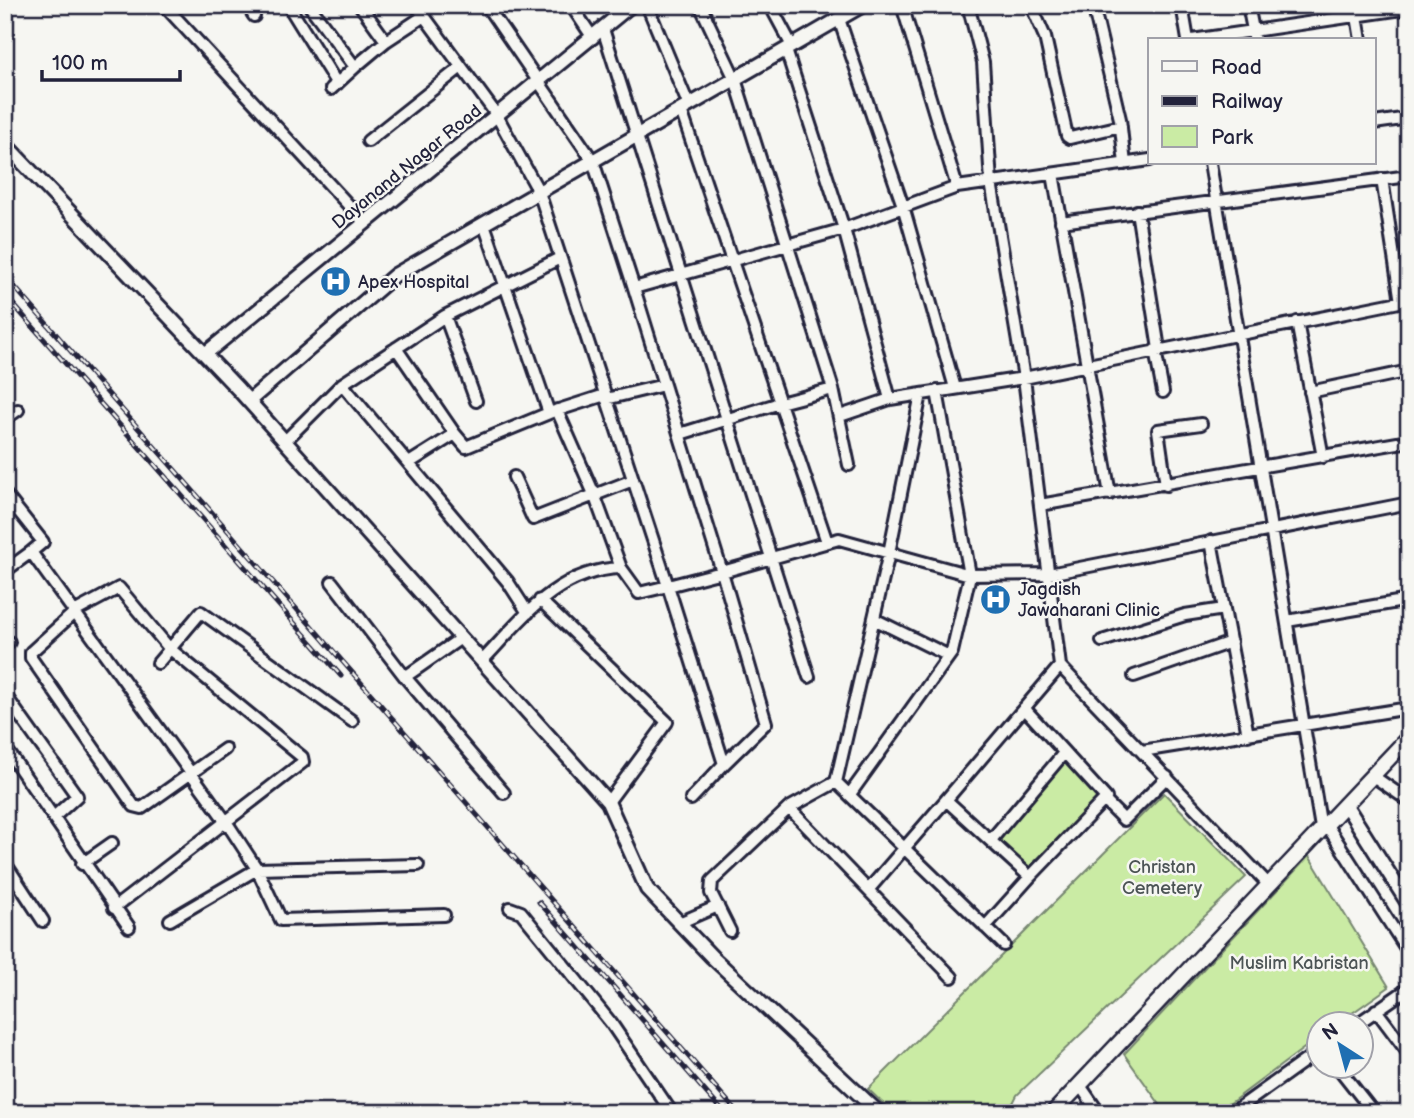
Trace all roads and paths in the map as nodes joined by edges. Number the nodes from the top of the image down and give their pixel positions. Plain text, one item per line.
1 (164, 5) edge
2 (247, 5) edge
3 (309, 5) edge
4 (360, 5) edge
5 (416, 5) edge
6 (486, 5) edge
7 (571, 5) edge
8 (631, 5) edge
9 (648, 5) edge
10 (700, 5) edge
11 (770, 5) edge
12 (863, 5) edge
13 (902, 5) edge
14 (968, 5) edge
15 (1031, 5) edge
16 (1093, 5) edge
17 (1182, 5) edge
18 (1248, 5) edge
19 (290, 8) dead end
20 (1409, 8) edge
21 (844, 13) edge
22 (254, 16) dead end
23 (424, 16) junction
24 (1357, 16) junction
25 (598, 33) junction
26 (1254, 36) edge
27 (1190, 38) edge
28 (1222, 38) edge
29 (1361, 38) edge
30 (386, 41) junction
31 (789, 48) junction
32 (355, 67) junction
33 (461, 67) junction
34 (735, 79) junction
35 (540, 81) junction
36 (685, 108) junction
37 (497, 116) junction
38 (1409, 118) edge
39 (1376, 124) edge
40 (1121, 126) junction
41 (636, 137) junction
42 (368, 141) dead end
43 (5, 144) edge
44 (1148, 159) edge
45 (593, 161) junction
46 (1125, 164) junction
47 (1210, 164) edge
48 (1052, 174) junction
49 (1409, 176) edge
50 (1382, 179) junction
51 (991, 182) junction
52 (957, 187) junction
53 (539, 192) junction
54 (1216, 200) junction
55 (903, 206) junction
56 (1137, 211) junction
57 (1061, 222) junction
58 (365, 223) junction
59 (484, 224) junction
60 (844, 229) junction
61 (786, 245) junction
62 (560, 258) junction
63 (733, 260) junction
64 (681, 275) junction
65 (505, 284) junction
66 (634, 288) junction
67 (1405, 301) edge
68 (445, 316) junction
69 (1297, 321) junction
70 (1239, 333) junction
71 (397, 348) junction
72 (1157, 350) junction
73 (205, 355) junction
74 (1088, 364) junction
75 (1409, 372) edge
76 (1024, 377) junction
77 (342, 383) junction
78 (664, 385) junction
79 (955, 388) junction
80 (833, 390) junction
81 (937, 391) junction
82 (1163, 392) dead end
83 (1311, 392) junction
84 (920, 394) junction
85 (606, 397) junction
86 (890, 398) junction
87 (249, 401) junction
88 (476, 401) dead end
89 (780, 403) junction
90 (18, 410) dead end
91 (553, 412) junction
92 (840, 415) junction
93 (5, 419) edge
94 (729, 419) junction
95 (1201, 424) dead end
96 (454, 434) junction
97 (680, 434) junction
98 (285, 441) junction
99 (1409, 441) edge
100 (1323, 457) junction
101 (409, 463) junction
102 (849, 465) dead end
103 (1262, 468) junction
104 (514, 477) dead end
105 (633, 480) junction
106 (1166, 485) junction
107 (5, 494) edge
108 (594, 494) junction
109 (1110, 494) junction
110 (1409, 503) edge
111 (1040, 505) junction
112 (1272, 528) junction
113 (1211, 541) junction
114 (827, 542) junction
115 (31, 552) junction
116 (890, 552) junction
117 (773, 557) junction
118 (621, 568) junction
119 (5, 571) edge
120 (722, 572) junction
121 (1049, 574) junction
122 (970, 575) junction
123 (332, 582) dead end
124 (668, 586) junction
125 (540, 600) junction
126 (1409, 600) edge
127 (1224, 609) junction
128 (76, 611) junction
129 (528, 613) junction
130 (874, 619) junction
131 (1287, 621) junction
132 (461, 638) junction
133 (1102, 641) dead end
134 (1231, 642) junction
135 (169, 648) junction
136 (949, 656) junction
137 (482, 661) junction
138 (158, 663) dead end
139 (1060, 666) junction
140 (1134, 676) dead end
141 (405, 677) junction
142 (809, 677) dead end
143 (5, 695) edge
144 (1024, 708) junction
145 (1409, 708) edge
146 (352, 721) dead end
147 (1304, 727) junction
148 (1248, 735) junction
149 (1409, 737) edge
150 (5, 747) edge
151 (225, 749) dead end
152 (1142, 751) junction
153 (1065, 752) junction
154 (724, 764) junction
155 (190, 774) junction
156 (1373, 775) junction
157 (1167, 777) junction
158 (836, 782) junction
159 (504, 793) dead end
160 (850, 794) junction
161 (691, 799) dead end
162 (946, 800) junction
163 (1104, 800) junction
164 (1409, 801) edge
165 (608, 802) junction
166 (1345, 804) junction
167 (789, 808) junction
168 (55, 816) junction
169 (227, 823) junction
170 (1324, 826) junction
171 (991, 840) junction
172 (112, 844) dead end
173 (905, 847) junction
174 (5, 863) edge
175 (82, 864) junction
176 (418, 865) dead end
177 (257, 869) junction
178 (1030, 877) junction
179 (1268, 884) junction
180 (869, 889) junction
181 (1409, 905) edge
182 (718, 906) junction
183 (114, 908) junction
184 (510, 908) dead end
185 (444, 915) dead end
186 (170, 920) dead end
187 (43, 921) dead end
188 (679, 923) junction
189 (129, 927) dead end
190 (985, 927) junction
191 (730, 931) dead end
192 (1004, 946) dead end
193 (1409, 953) edge
194 (952, 977) dead end
195 (1409, 988) edge
196 (1376, 1010) joint
197 (1409, 1054) edge
198 (1306, 1059) edge
199 (1347, 1080) edge
200 (1079, 1084) junction
201 (1368, 1111) edge
202 (672, 1113) edge
203 (879, 1113) edge
204 (1053, 1113) edge
205 (1099, 1113) edge
206 (1233, 1113) edge

1 - 58 street
2 - 22 street
3 - 32 street
4 - 30 street
5 - 23 street
6 - 35 street
7 - 25 street
8 - 25 street, Dayanand Nagar Road
9 - 36 street
10 - 34 street
11 - 31 street
12 - 21 street
13 - 52 street
14 - 51 street
15 - 40 street
16 - 40 street
17 - 27 street
18 - 26 street
19 - 32 street
20 - 24 street
21 - 31 street
21 - 55 street
23 - 30 street
23 - 33 street
24 - 26 street
24 - 29 street
25 - 35 street, Dayanand Nagar Road
25 - 41 street
26 - 28 street
30 - 32 street
31 - 34 street
31 - 60 street
33 - 37 street
33 - 42 street
34 - 36 street
34 - 61 street
35 - 37 street, Dayanand Nagar Road
35 - 45 street
36 - 41 street
36 - 63 street
37 - 53 street
37 - 58 street, Dayanand Nagar Road
38 - 39 street
40 - 46 street
41 - 45 street
41 - 64 street
43 - 73 street
44 - 46 street
45 - 53 street
45 - 66 street
46 - 48 street
47 - 54 street
48 - 51 street
48 - 57 street
49 - 50 street
50 - 54 street
50 - 67 street
51 - 52 street
51 - 76 street
52 - 55 street
53 - 59 street
53 - 62 street
54 - 56 street
54 - 70 street
55 - 60 street
55 - 79 street
56 - 57 street
56 - 72 street
57 - 74 street
58 - 73 street, Dayanand Nagar Road
59 - 65 street
59 - 87 street
60 - 61 street
60 - 86 street
61 - 63 street
61 - 80 street
62 - 65 street
62 - 85 street
63 - 64 street
63 - 89 street
64 - 66 street
64 - 94 street
65 - 68 street
65 - 91 street
66 - 78 street
67 - 69 street
68 - 71 street
68 - 88 street
69 - 70 street
69 - 83 street
70 - 72 street
70 - 103 street
71 - 77 street
71 - 96 street
72 - 74 street
72 - 82 street
73 - 87 street
74 - 76 street
74 - 109 street
75 - 83 street
76 - 79 street
76 - 111 street
77 - 98 street
77 - 101 street
78 - 85 street
78 - 97 street
79 - 81 street
80 - 89 street
80 - 92 street
81 - 84 street
81 - 122 street
83 - 100 street
84 - 86 street
84 - 116 street
85 - 91 street
85 - 105 street
86 - 92 street
87 - 98 street
89 - 94 street
89 - 114 street
90 - 93 street
91 - 96 street
91 - 108 street
92 - 102 street
94 - 97 street
94 - 117 street
95 - 106 street
96 - 101 street
97 - 120 street
98 - 132 street
99 - 100 street
100 - 103 street
101 - 129 street
103 - 106 street
103 - 112 street
104 - 108 street
105 - 108 street
105 - 124 street
106 - 109 street
107 - 115 street
108 - 118 street
109 - 111 street
110 - 112 street
111 - 121 street
112 - 113 street
112 - 131 street
113 - 121 street
113 - 127 street
114 - 116 street
114 - 117 street
115 - 119 street
115 - 128 street
116 - 122 street
116 - 130 street
117 - 120 street
117 - 142 street
118 - 124 street
118 - 125 street
120 - 124 street
120 - 154 street
121 - 122 street
121 - 139 street
122 - 136 street
123 - 141 street
124 - 154 street
125 - 129 street
125 - 165 street
126 - 131 street
127 - 133 street
127 - 134 street
128 - 135 street
128 - 155 street
128 - 155 street
129 - 137 street
130 - 136 street
130 - 158 street
131 - 147 street
132 - 137 street
132 - 141 street
134 - 140 street
134 - 148 street
135 - 138 street
135 - 146 street
135 - 169 street
136 - 160 street
137 - 165 street
139 - 144 street
139 - 152 street
141 - 159 street
143 - 168 street
144 - 153 street
144 - 162 street
145 - 147 street
147 - 148 street
147 - 170 street
148 - 152 street
149 - 156 main road
150 - 168 street
151 - 155 street
152 - 157 street
153 - 163 street
153 - 171 street
154 - 161 street
155 - 169 street
156 - 164 street
156 - 166 main road
157 - 163 street
157 - 179 street
158 - 160 street
158 - 167 street
160 - 173 street
162 - 171 street
162 - 173 street
163 - 178 street
165 - 188 street
166 - 170 main road
166 - 181 street
167 - 180 street
167 - 182 street
168 - 175 street
169 - 177 street
169 - 183 street
170 - 179 main road
170 - 193 street
171 - 178 street
172 - 175 street
173 - 180 street
173 - 190 street
174 - 187 street
175 - 183 street
176 - 177 street
177 - 185 street
177 - 186 street
178 - 190 street
179 - 200 main road
180 - 194 street
182 - 188 street
182 - 191 street
183 - 189 street
184 - 202 street
188 - 203 street
190 - 192 street
195 - 196 street
196 - 197 street
198 - 206 street
199 - 201 street
200 - 204 main road
200 - 205 street

